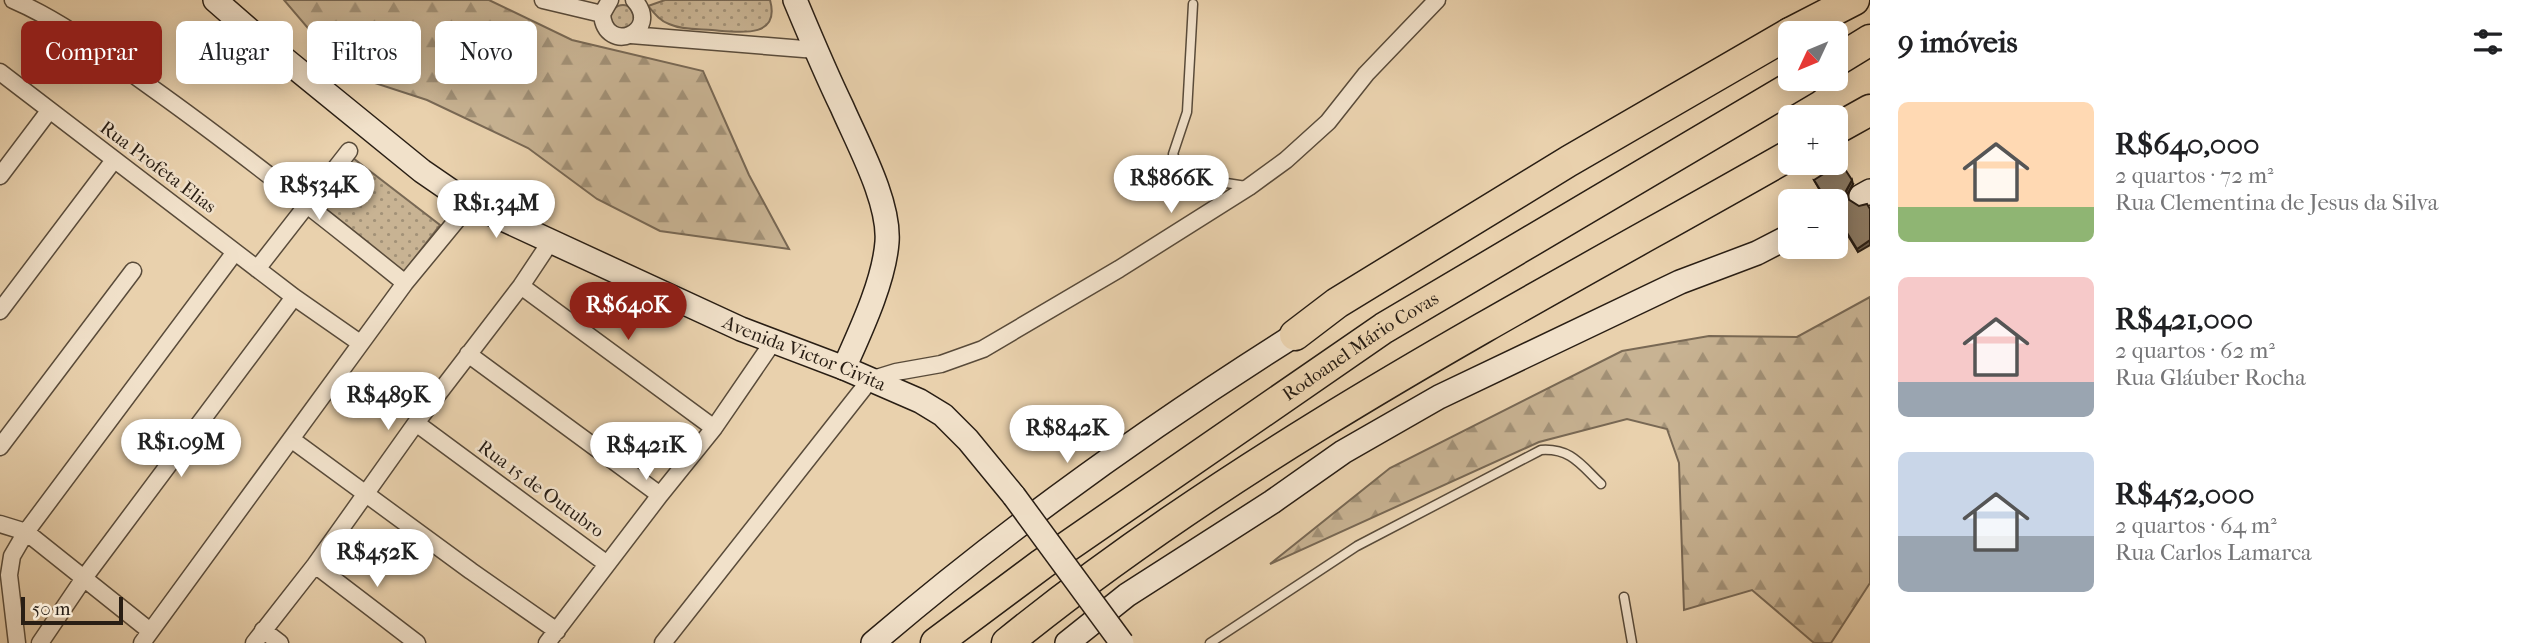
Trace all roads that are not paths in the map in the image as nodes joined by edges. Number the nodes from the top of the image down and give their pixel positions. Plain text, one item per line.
1 (13, 0) edge
2 (215, 0) edge
3 (543, 0) edge
4 (795, 0) edge
5 (1437, 0) edge
6 (1854, 0) edge
7 (1193, 4) dead end
8 (642, 6) edge
9 (606, 7) edge
10 (1870, 10) edge
11 (1813, 21) edge
12 (1848, 22) edge
13 (631, 35) junction
14 (673, 37) junction
15 (1778, 40) edge
16 (1870, 40) edge
17 (816, 50) junction
18 (1848, 54) edge
19 (1778, 61) edge
20 (0, 72) edge
21 (1785, 91) edge
22 (1870, 110) edge
23 (49, 111) junction
24 (1848, 122) edge
25 (349, 151) dead end
26 (114, 160) junction
27 (1778, 162) edge
28 (0, 176) edge
29 (1249, 187) junction
30 (470, 204) junction
31 (309, 205) junction
32 (551, 241) junction
33 (1778, 242) edge
34 (235, 252) junction
35 (257, 269) junction
36 (133, 271) dead end
37 (405, 283) junction
38 (521, 286) junction
39 (294, 297) junction
40 (0, 311) edge
41 (1295, 335) junction
42 (773, 342) junction
43 (360, 343) junction
44 (468, 354) junction
45 (844, 368) junction
46 (870, 380) junction
47 (416, 423) junction
48 (714, 428) junction
49 (291, 439) junction
50 (0, 447) edge
51 (1601, 484) dead end
52 (367, 494) junction
53 (660, 495) junction
54 (0, 524) edge
55 (26, 532) junction
56 (607, 564) junction
57 (315, 565) junction
58 (84, 578) junction
59 (1624, 597) dead end
60 (146, 637) edge
61 (259, 637) edge
62 (552, 637) edge
63 (17, 643) edge
64 (40, 643) edge
65 (280, 643) edge
66 (417, 643) edge
67 (663, 643) edge
68 (873, 643) edge
69 (936, 643) edge
70 (1007, 643) edge
71 (1067, 643) edge
72 (1122, 643) edge
73 (1210, 643) edge
74 (1632, 643) edge

1 - 31 street
2 - 30 main road, Avenida Victor Civita
3 - 9 street
4 - 17 main road
5 - 29 street
6 - 11 highway
7 - 29 lane
8 - 13 street
8 - 14 street
9 - 13 street
10 - 12 highway
13 - 14 street
14 - 17 street
15 - 41 highway
16 - 18 highway
17 - 45 main road
19 - 41 highway
20 - 23 street, Rua Profeta Elias
21 - 69 highway, Rodoanel Mário Covas
22 - 24 highway
23 - 26 street, Rua Profeta Elias
23 - 28 street
25 - 31 street
26 - 34 street, Rua Profeta Elias
26 - 40 street
27 - 70 highway
29 - 46 street
30 - 32 main road, Avenida Victor Civita
30 - 37 street
31 - 35 street
31 - 37 street
32 - 38 street
32 - 42 main road, Avenida Victor Civita
33 - 71 main road
34 - 35 street, Rua Profeta Elias
34 - 55 street
35 - 39 street, Rua Profeta Elias
36 - 50 street
37 - 43 street
38 - 44 street
38 - 48 street
39 - 43 street, Rua Profeta Elias
39 - 58 street
41 - 68 main road
42 - 45 main road, Avenida Victor Civita
42 - 48 street
43 - 49 street
44 - 47 street
44 - 53 street
45 - 46 main road, Avenida Victor Civita
46 - 67 street
46 - 72 main road, Avenida Victor Civita, bridge
47 - 52 street
47 - 56 street, Rua 15 de Outubro
48 - 53 street
49 - 52 street
49 - 60 street
51 - 73 lane
52 - 57 street
52 - 62 street
53 - 56 street
54 - 55 street
55 - 58 street
55 - 63 street
56 - 62 street
57 - 61 street
57 - 66 street
58 - 60 street
58 - 64 street
59 - 74 lane
61 - 65 street

